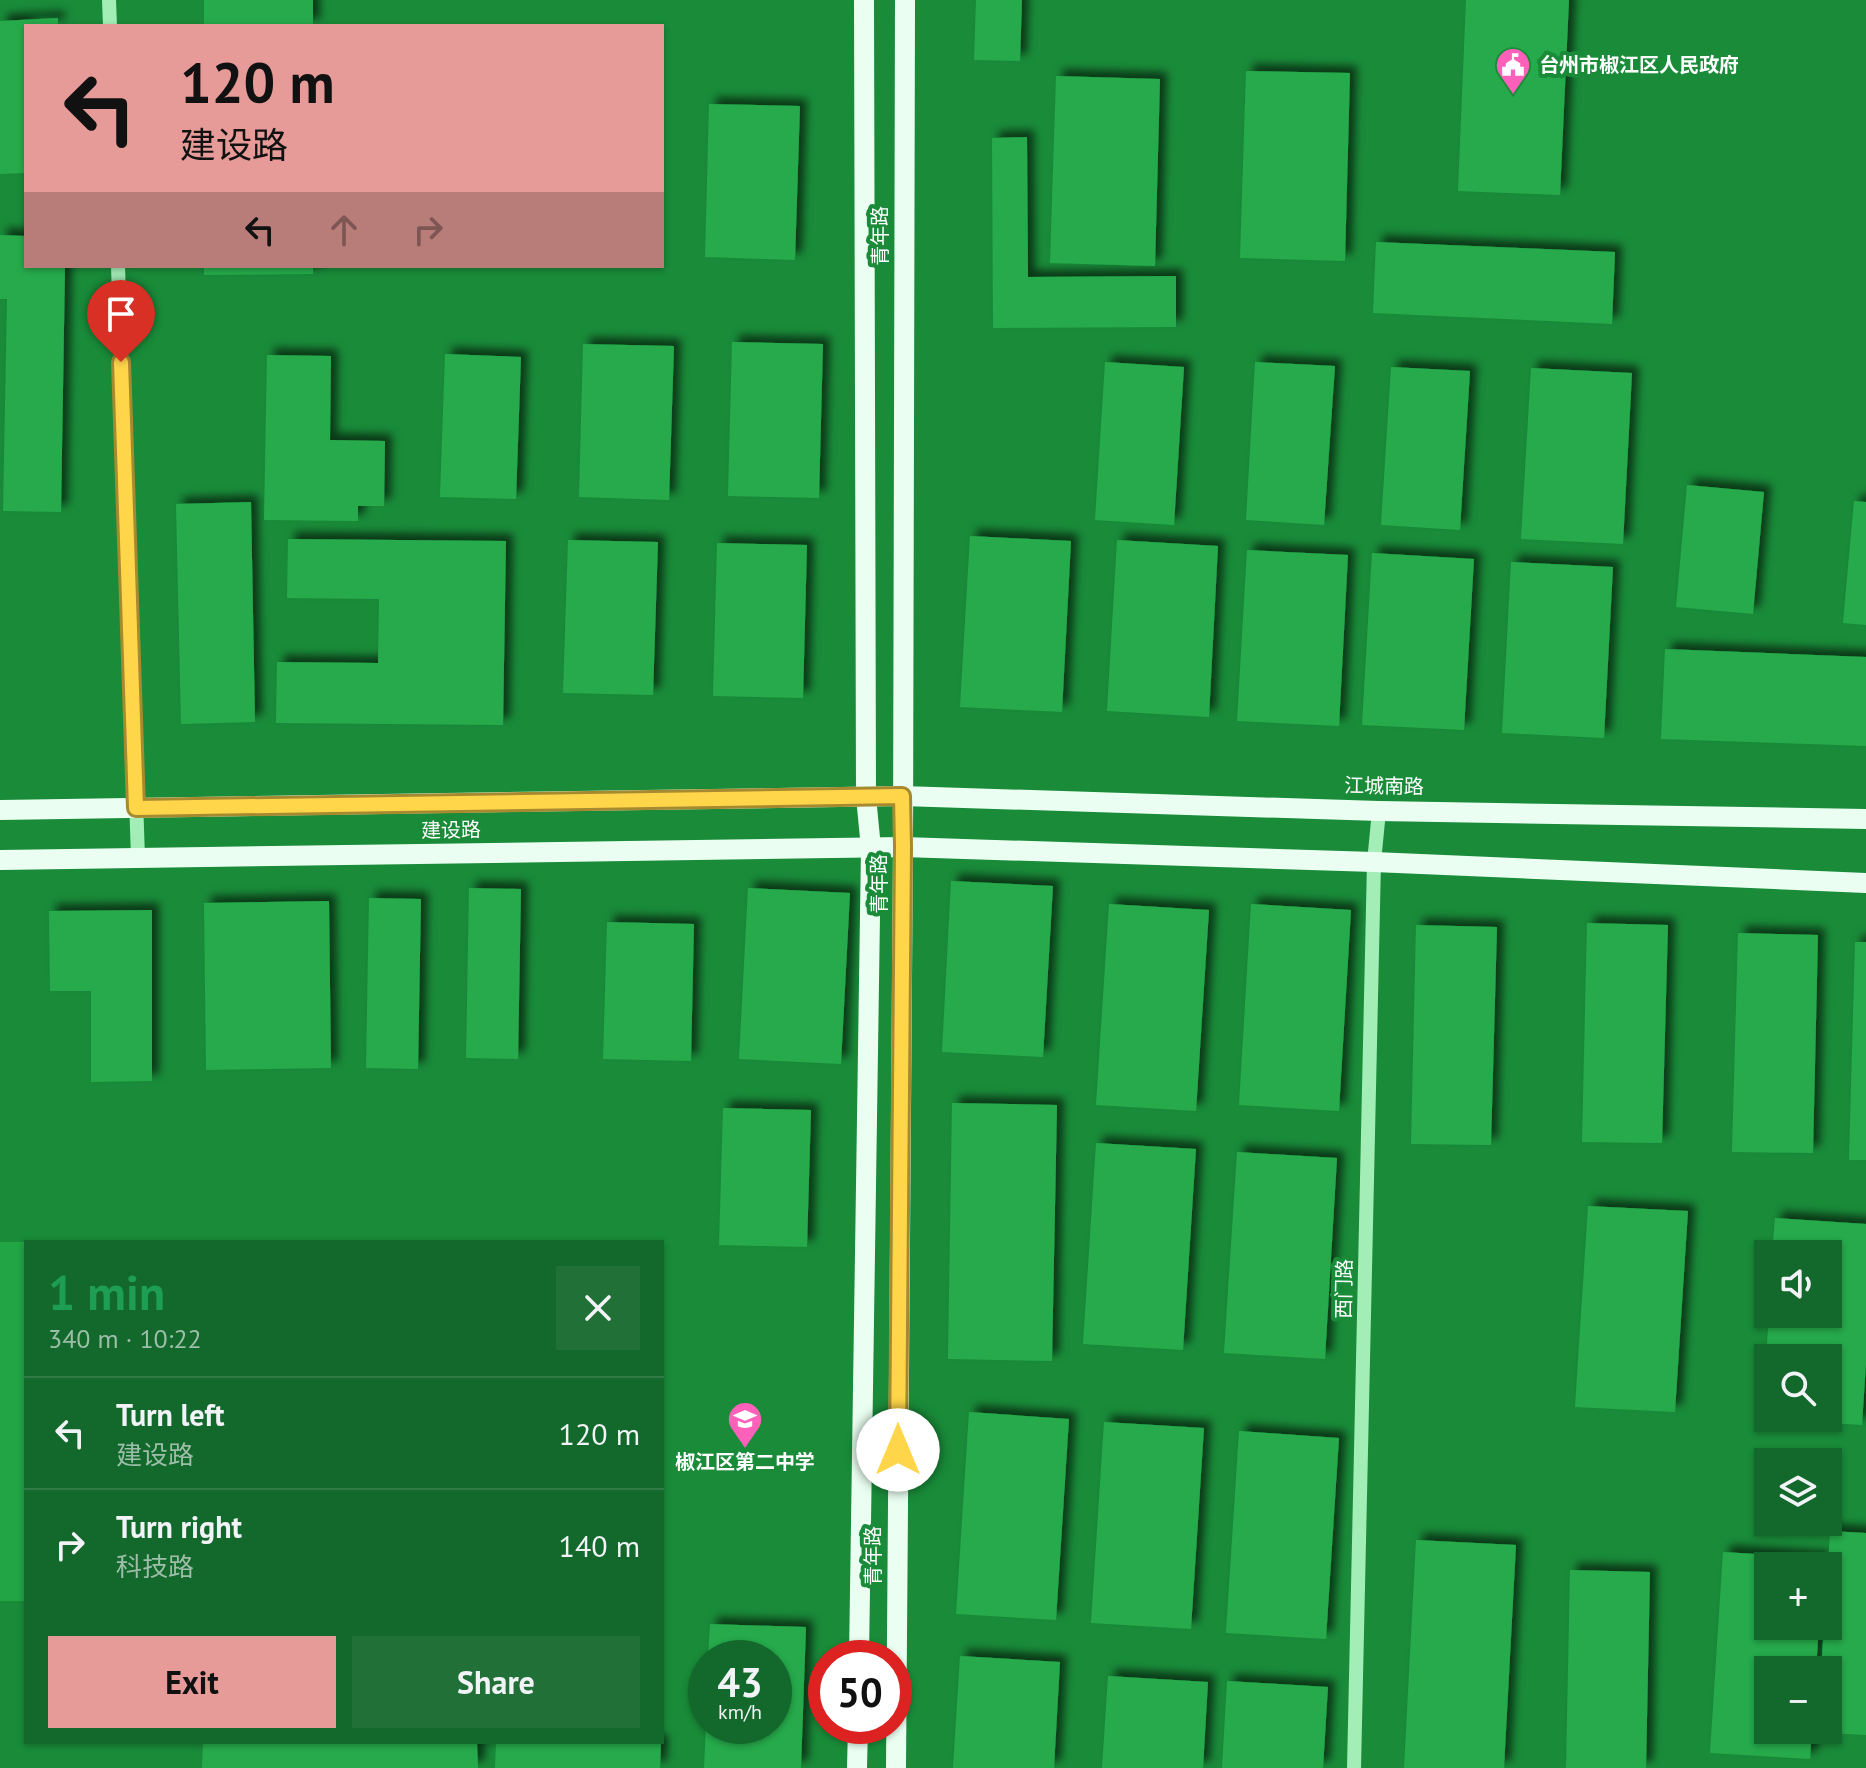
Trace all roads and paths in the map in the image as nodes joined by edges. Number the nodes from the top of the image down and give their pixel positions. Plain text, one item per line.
1 (109, 0) edge
2 (864, 0) edge
3 (905, 0) edge
4 (110, 24) edge
5 (118, 268) edge
6 (902, 796) junction
7 (866, 797) junction
8 (136, 808) junction
9 (0, 810) edge
10 (1379, 811) junction
11 (1866, 819) edge
12 (903, 847) junction
13 (871, 848) junction
14 (138, 858) junction
15 (0, 860) edge
16 (1374, 862) junction
17 (1866, 883) edge
18 (859, 1640) edge
19 (858, 1744) edge
20 (857, 1768) edge
21 (896, 1768) edge
22 (1354, 1768) edge

1 - 4 street
2 - 7 main road
3 - 6 main road, 青年路
5 - 8 street
6 - 7 main road, 建设路
6 - 10 main road, 江城南路
6 - 12 main road, 青年路
7 - 8 main road, 建设路
7 - 13 main road
8 - 9 main road, 建设路
8 - 14 street
10 - 11 main road, 江城南路
10 - 16 street, 西门路
12 - 13 main road, 建设路
12 - 16 main road
12 - 21 main road, 青年路
13 - 14 main road, 建设路
13 - 18 main road
14 - 15 main road, 建设路
16 - 17 main road
16 - 22 street, 西门路
19 - 20 main road

